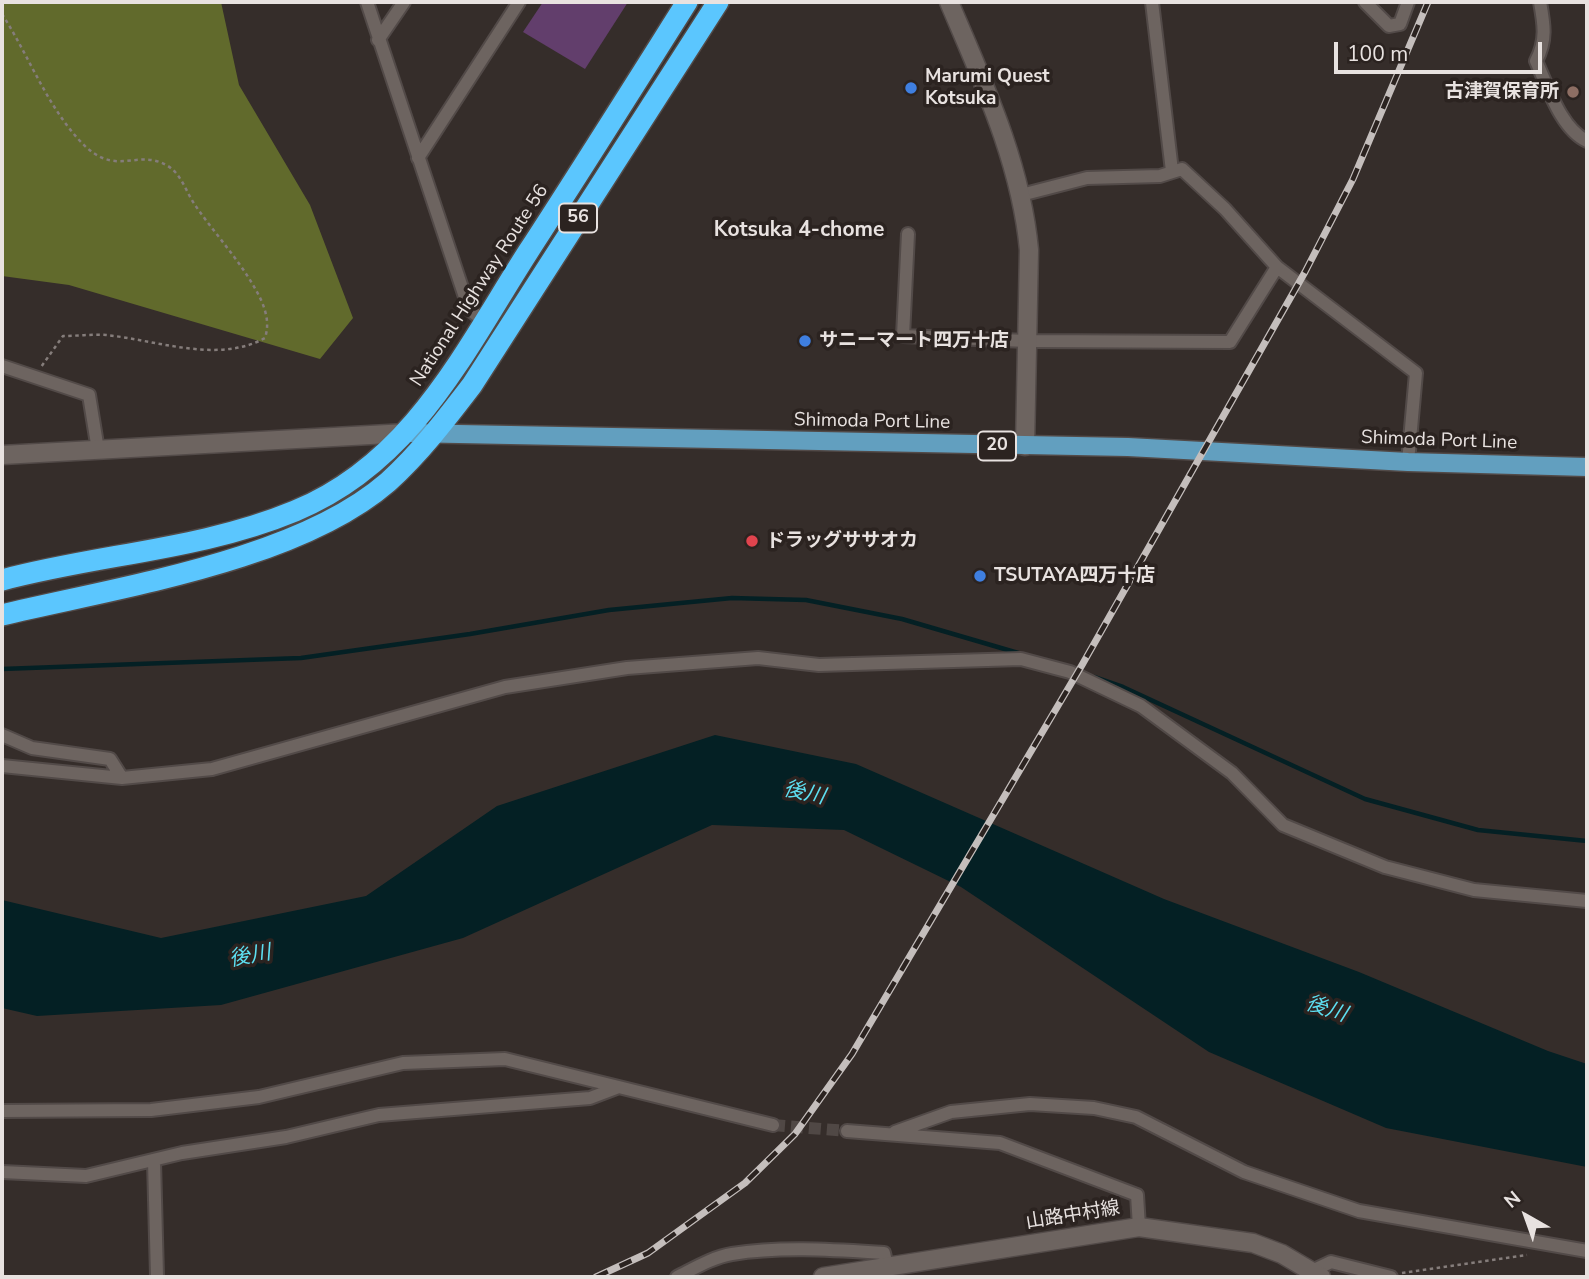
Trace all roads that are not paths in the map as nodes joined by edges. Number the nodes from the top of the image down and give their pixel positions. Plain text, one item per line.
1 (367, 2) edge
2 (404, 2) edge
3 (519, 2) edge
4 (687, 2) edge
5 (718, 2) edge
6 (949, 2) edge
7 (1152, 2) edge
8 (1365, 2) edge
9 (1408, 2) edge
10 (1540, 2) edge
11 (378, 40) junction
12 (1587, 141) edge
13 (418, 158) junction
14 (1172, 171) junction
15 (1021, 195) junction
16 (908, 234) dead end
17 (1277, 267) junction
18 (484, 321) junction
19 (1027, 341) junction
20 (2, 366) edge
21 (435, 432) junction
22 (407, 433) junction
23 (1025, 446) junction
24 (98, 450) junction
25 (2, 455) edge
26 (1408, 462) junction
27 (1586, 466) edge
28 (2, 580) edge
29 (2, 615) edge
30 (2, 735) edge
31 (2, 766) edge
32 (122, 778) junction
33 (1587, 901) edge
34 (619, 1087) junction
35 (2, 1111) edge
36 (773, 1125) tunnel mouth
37 (847, 1131) tunnel mouth
38 (895, 1132) junction
39 (154, 1161) junction
40 (2, 1172) edge
41 (1139, 1227) junction
42 (1587, 1251) edge
43 (887, 1266) junction
44 (1317, 1274) edge
45 (157, 1276) edge
46 (1390, 1276) edge
47 (677, 1277) edge
48 (823, 1277) edge

1 - 11 street
2 - 11 street
3 - 13 street
4 - 18 highway, National Highway Route 56 / 56
5 - 21 highway, 56
6 - 15 street
7 - 14 street
8 - 9 street
10 - 12 street
11 - 13 street
13 - 18 street
14 - 15 street
14 - 17 street
15 - 19 street
16 - 19 street
17 - 19 street
17 - 26 street
18 - 22 highway, National Highway Route 56 / 56
19 - 23 street
20 - 24 street
21 - 22 main road, Shimoda Port Line / 20
21 - 23 main road, Shimoda Port Line / 20
21 - 29 highway, 56
22 - 24 street
22 - 28 highway, National Highway Route 56 / 56
23 - 26 main road, Shimoda Port Line / 20
24 - 25 street
26 - 27 main road, Shimoda Port Line / 20
30 - 32 street
31 - 32 street
32 - 33 street
34 - 35 street
34 - 36 street
34 - 39 street
37 - 38 street
38 - 41 street
38 - 42 street
39 - 40 street
39 - 45 street
41 - 43 street, 山路中村線
41 - 44 street, 山路中村線
43 - 47 street
43 - 48 street, 山路中村線
44 - 46 street

